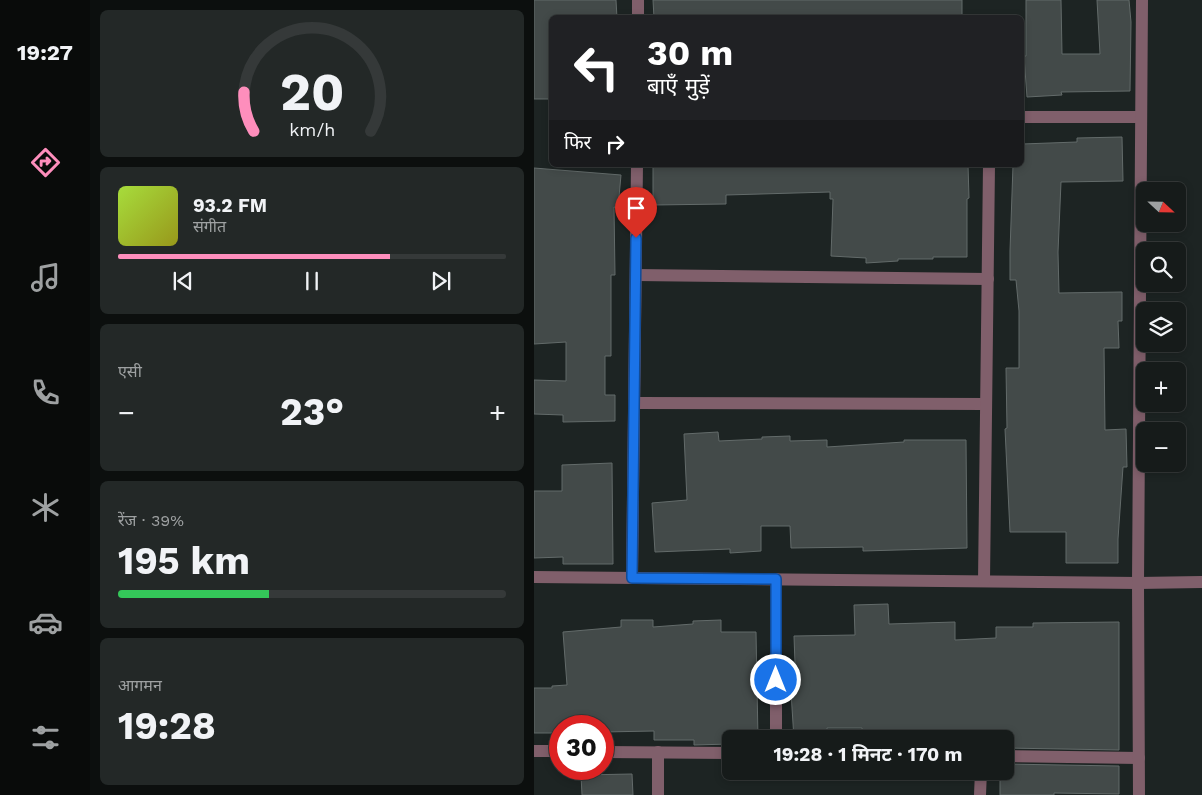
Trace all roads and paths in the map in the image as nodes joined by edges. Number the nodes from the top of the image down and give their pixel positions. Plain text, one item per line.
1 (638, 0) edge
2 (1142, 0) edge
3 (638, 15) edge
4 (1024, 117) edge
5 (1141, 117) junction
6 (637, 167) edge
7 (989, 167) edge
8 (636, 275) junction
9 (988, 279) junction
10 (634, 403) junction
11 (986, 404) junction
12 (534, 577) edge
13 (632, 578) junction
14 (776, 579) junction
15 (984, 582) junction
16 (1202, 582) edge
17 (1138, 583) junction
18 (776, 730) edge
19 (534, 751) edge
20 (549, 752) edge
21 (614, 752) edge
22 (658, 752) junction
23 (722, 753) edge
24 (1014, 756) edge
25 (1138, 758) junction
26 (981, 780) edge
27 (658, 795) edge
28 (980, 795) edge
29 (1139, 795) edge

1 - 3 street
2 - 5 street
4 - 5 street
5 - 17 street
6 - 8 street
7 - 9 street
8 - 9 street
8 - 10 street
9 - 11 street
10 - 11 street
10 - 13 street
11 - 15 street
12 - 13 street
13 - 14 street
14 - 15 street
14 - 18 street
15 - 17 street
16 - 17 street
17 - 25 street
19 - 20 street
21 - 22 street
22 - 23 street
22 - 27 street
24 - 25 street
25 - 29 street
26 - 28 street

